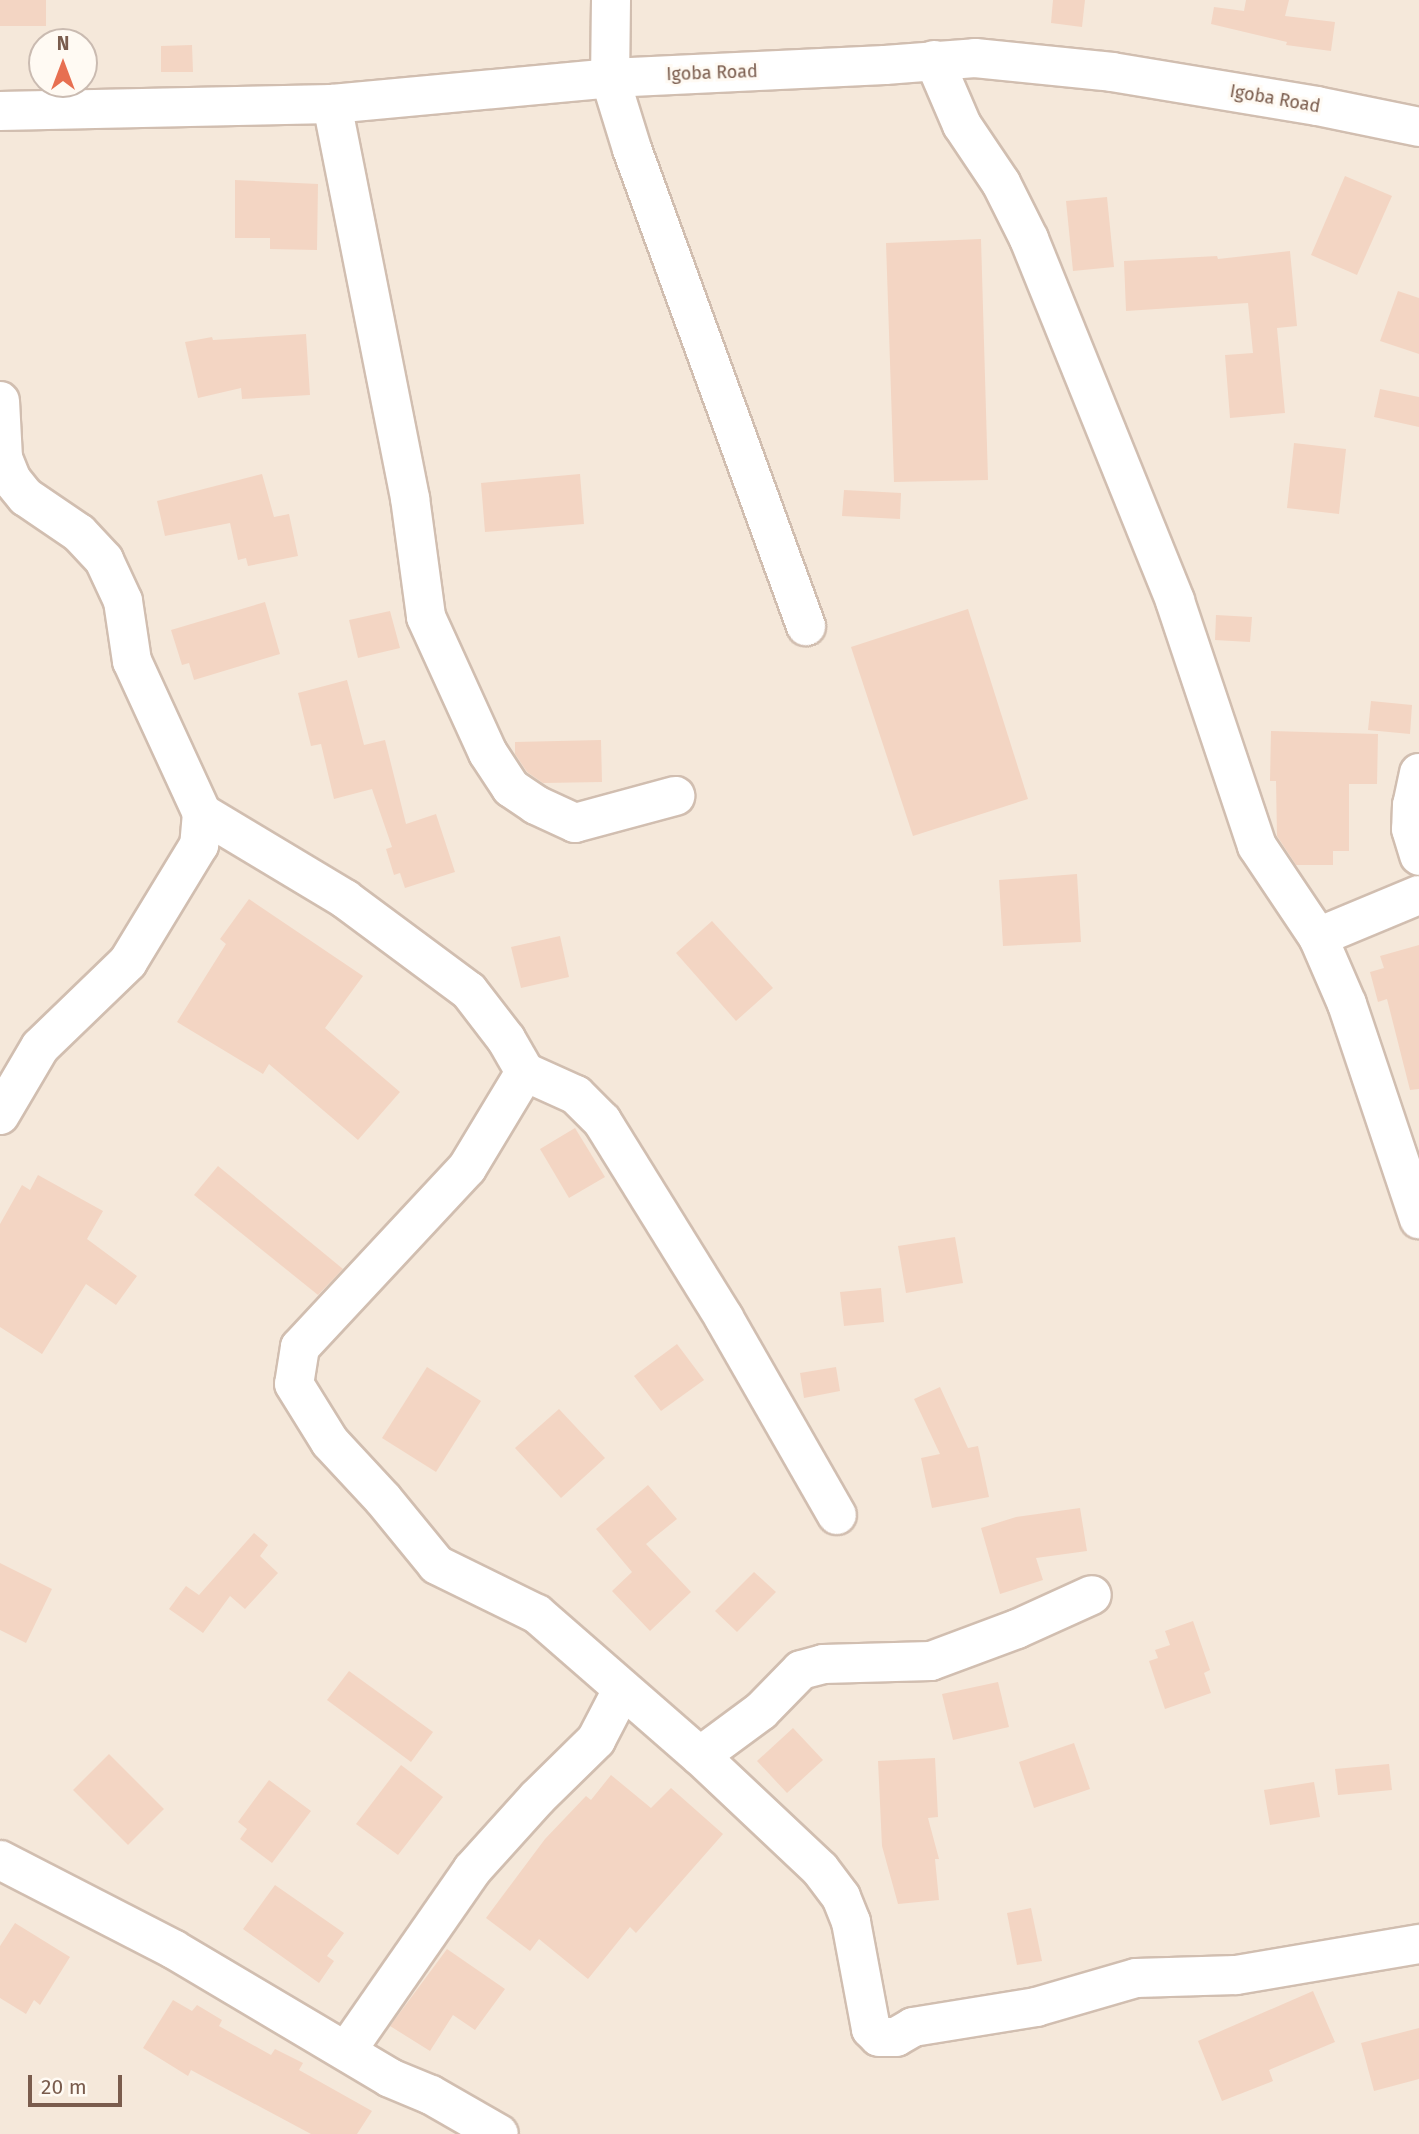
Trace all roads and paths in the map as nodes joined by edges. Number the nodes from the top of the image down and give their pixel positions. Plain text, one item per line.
1 (611, 0) edge
2 (934, 60) junction
3 (610, 78) junction
4 (332, 104) junction
5 (0, 111) edge
6 (1419, 127) edge
7 (0, 401) edge
8 (806, 626) dead end
9 (1419, 773) edge
10 (675, 796) dead end
11 (202, 813) junction
12 (1419, 856) edge
13 (1419, 895) edge
14 (1318, 937) junction
15 (524, 1072) junction
16 (0, 1115) edge
17 (1419, 1219) edge
18 (837, 1516) dead end
19 (1092, 1595) dead end
20 (622, 1690) junction
21 (700, 1756) junction
22 (0, 1860) edge
23 (1419, 1944) edge
24 (347, 2050) junction
25 (499, 2134) edge

1 - 3 street
2 - 3 street, Igoba Road
2 - 6 street, Igoba Road
2 - 14 street
3 - 4 street, Igoba Road
3 - 8 street
4 - 5 street, Igoba Road
4 - 10 street
7 - 11 street
9 - 12 street
11 - 15 street
11 - 16 street
13 - 14 street
14 - 17 street
15 - 18 street
15 - 20 street
19 - 21 street
20 - 21 street
20 - 24 street
21 - 23 street
22 - 24 street
24 - 25 street

